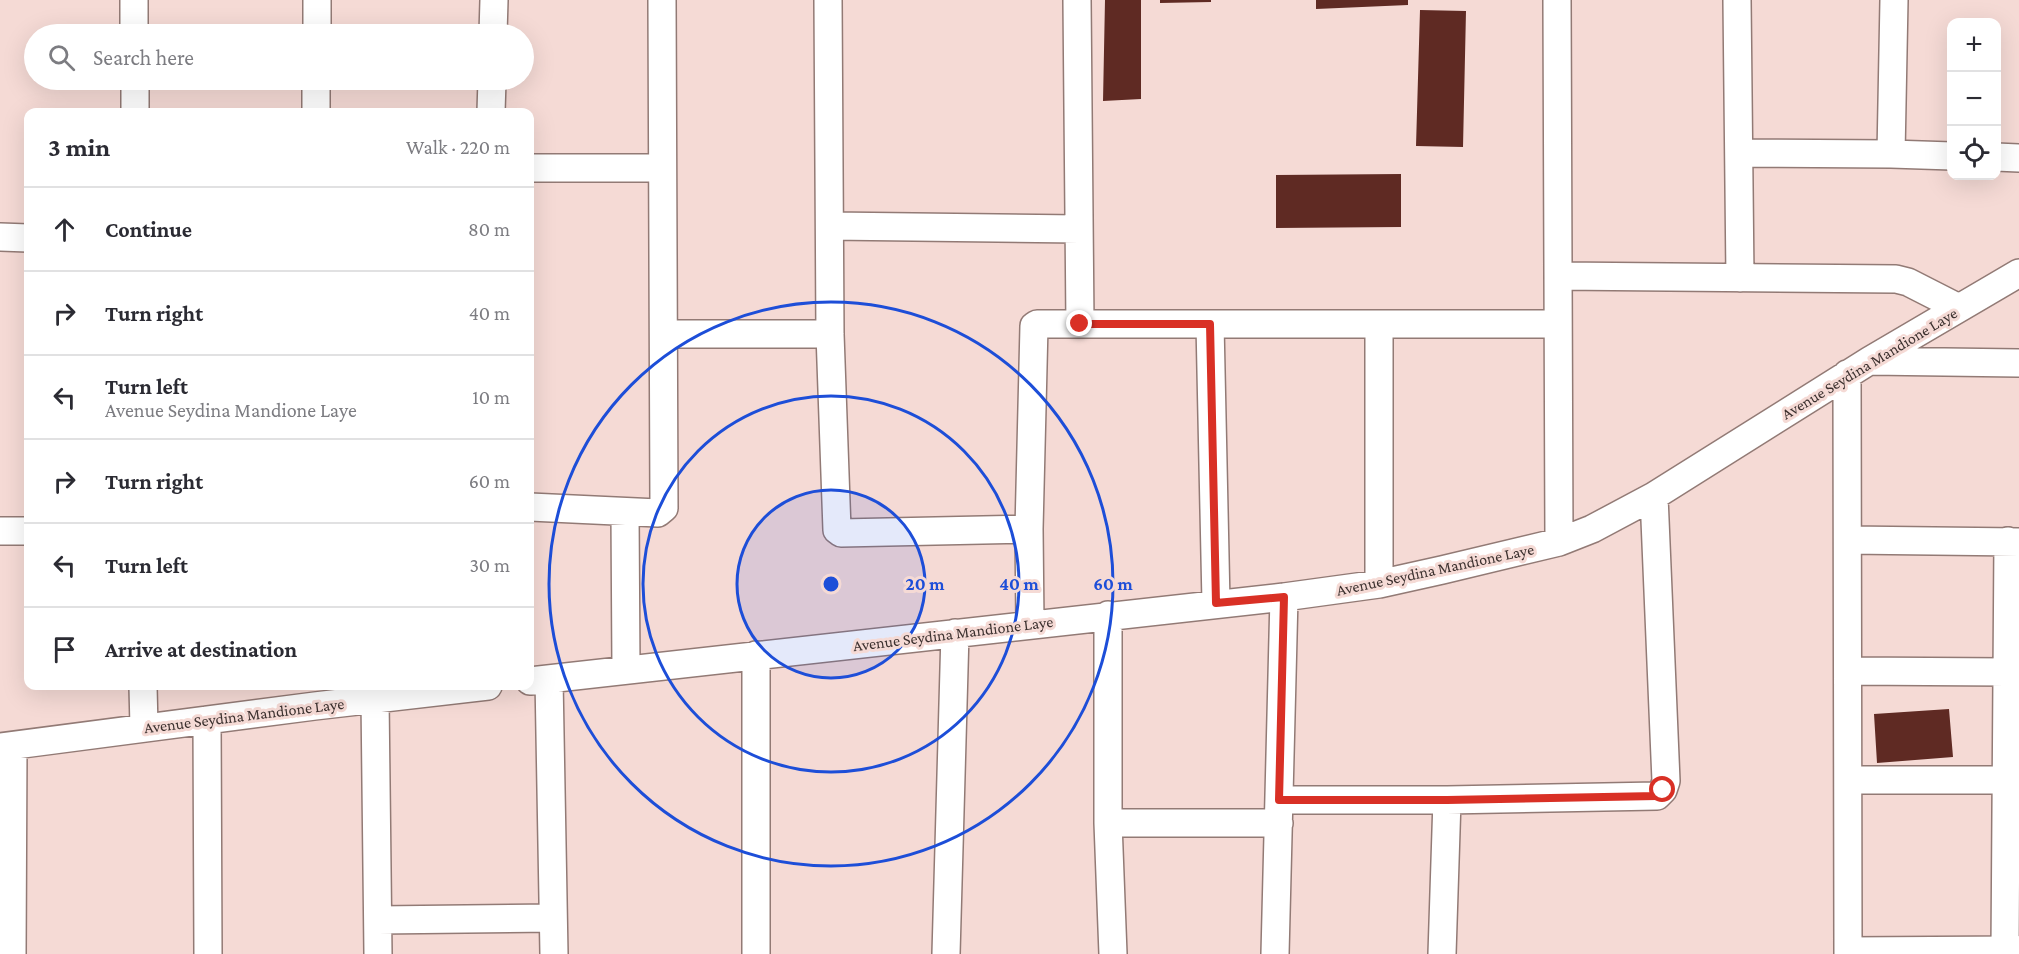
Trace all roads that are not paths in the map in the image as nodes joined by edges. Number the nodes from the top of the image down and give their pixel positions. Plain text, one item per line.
1 (134, 0) edge
2 (317, 0) edge
3 (494, 0) edge
4 (662, 0) edge
5 (828, 0) edge
6 (1077, 0) edge
7 (1557, 0) edge
8 (1737, 0) edge
9 (1894, 0) edge
10 (134, 24) edge
11 (317, 24) edge
12 (493, 24) edge
13 (135, 90) edge
14 (316, 90) edge
15 (491, 90) edge
16 (135, 108) edge
17 (316, 108) edge
18 (490, 108) edge
19 (1739, 153) junction
20 (1891, 154) junction
21 (1947, 156) edge
22 (2001, 157) edge
23 (2019, 158) edge
24 (534, 168) edge
25 (663, 168) junction
26 (830, 226) junction
27 (1079, 229) junction
28 (0, 237) edge
29 (24, 238) edge
30 (2019, 273) edge
31 (1558, 276) junction
32 (1740, 278) junction
33 (1959, 308) junction
34 (1080, 324) junction
35 (1210, 324) junction
36 (1379, 324) junction
37 (1558, 324) junction
38 (664, 334) junction
39 (830, 334) junction
40 (2019, 363) edge
41 (1858, 367) junction
42 (1654, 496) junction
43 (534, 507) edge
44 (625, 512) junction
45 (1029, 530) junction
46 (0, 531) edge
47 (24, 531) edge
48 (1848, 540) junction
49 (1559, 542) junction
50 (2013, 542) edge
51 (1379, 584) junction
52 (1284, 597) junction
53 (1216, 603) junction
54 (1108, 615) junction
55 (1030, 624) junction
56 (955, 633) junction
57 (756, 655) junction
58 (626, 670) junction
59 (1848, 671) junction
60 (2007, 672) junction
61 (539, 680) edge
62 (143, 690) edge
63 (450, 690) edge
64 (315, 696) edge
65 (375, 698) junction
66 (207, 720) junction
67 (144, 728) junction
68 (7, 747) edge
69 (1848, 780) junction
70 (2006, 780) junction
71 (1447, 800) junction
72 (1279, 812) junction
73 (1108, 823) junction
74 (553, 918) junction
75 (378, 920) junction
76 (2012, 950) edge
77 (1848, 953) edge
78 (12, 954) edge
79 (208, 954) edge
80 (378, 954) edge
81 (554, 954) edge
82 (756, 954) edge
83 (946, 954) edge
84 (1113, 954) edge
85 (1275, 954) edge
86 (1442, 954) edge

1 - 10 street
2 - 11 street
3 - 12 street
4 - 25 street
5 - 26 street
6 - 27 street
7 - 31 street
8 - 19 street
9 - 20 street
13 - 16 street
14 - 17 street
15 - 18 street
19 - 20 street
19 - 32 street
20 - 21 street
22 - 23 street
24 - 25 street
25 - 38 street
26 - 27 street
26 - 39 street
27 - 34 street
28 - 29 street
30 - 33 street, Avenue Seydina Mandione Laye
31 - 32 street
31 - 37 street
32 - 33 street
33 - 41 street, Avenue Seydina Mandione Laye
34 - 35 street
34 - 45 street
35 - 36 street
35 - 53 street
36 - 37 street
36 - 51 street
37 - 49 street
38 - 39 street
38 - 44 street
39 - 45 street
40 - 41 street
41 - 42 street, Avenue Seydina Mandione Laye
41 - 48 street
42 - 49 street, Avenue Seydina Mandione Laye
42 - 71 street
43 - 44 street
44 - 58 street
45 - 55 street
46 - 47 street
48 - 50 street
48 - 59 street
49 - 51 street, Avenue Seydina Mandione Laye
50 - 60 street
51 - 52 street, Avenue Seydina Mandione Laye
52 - 53 street, Avenue Seydina Mandione Laye
52 - 72 street
53 - 54 street, Avenue Seydina Mandione Laye
54 - 55 street, Avenue Seydina Mandione Laye
54 - 73 street
55 - 56 street, Avenue Seydina Mandione Laye
56 - 57 street, Avenue Seydina Mandione Laye
56 - 83 street
57 - 58 street, Avenue Seydina Mandione Laye
57 - 82 street
58 - 61 street, Avenue Seydina Mandione Laye
59 - 60 street
59 - 69 street
60 - 70 street
61 - 74 street
62 - 67 street
63 - 65 street, Avenue Seydina Mandione Laye
64 - 65 street, Avenue Seydina Mandione Laye
64 - 66 street, Avenue Seydina Mandione Laye
65 - 75 street
66 - 67 street, Avenue Seydina Mandione Laye
66 - 79 street
67 - 68 street, Avenue Seydina Mandione Laye
68 - 78 street
69 - 70 street
69 - 77 street
70 - 76 street
71 - 72 street
71 - 86 street
72 - 73 street
72 - 85 street
73 - 84 street
74 - 75 street
74 - 81 street
75 - 80 street
76 - 77 street

